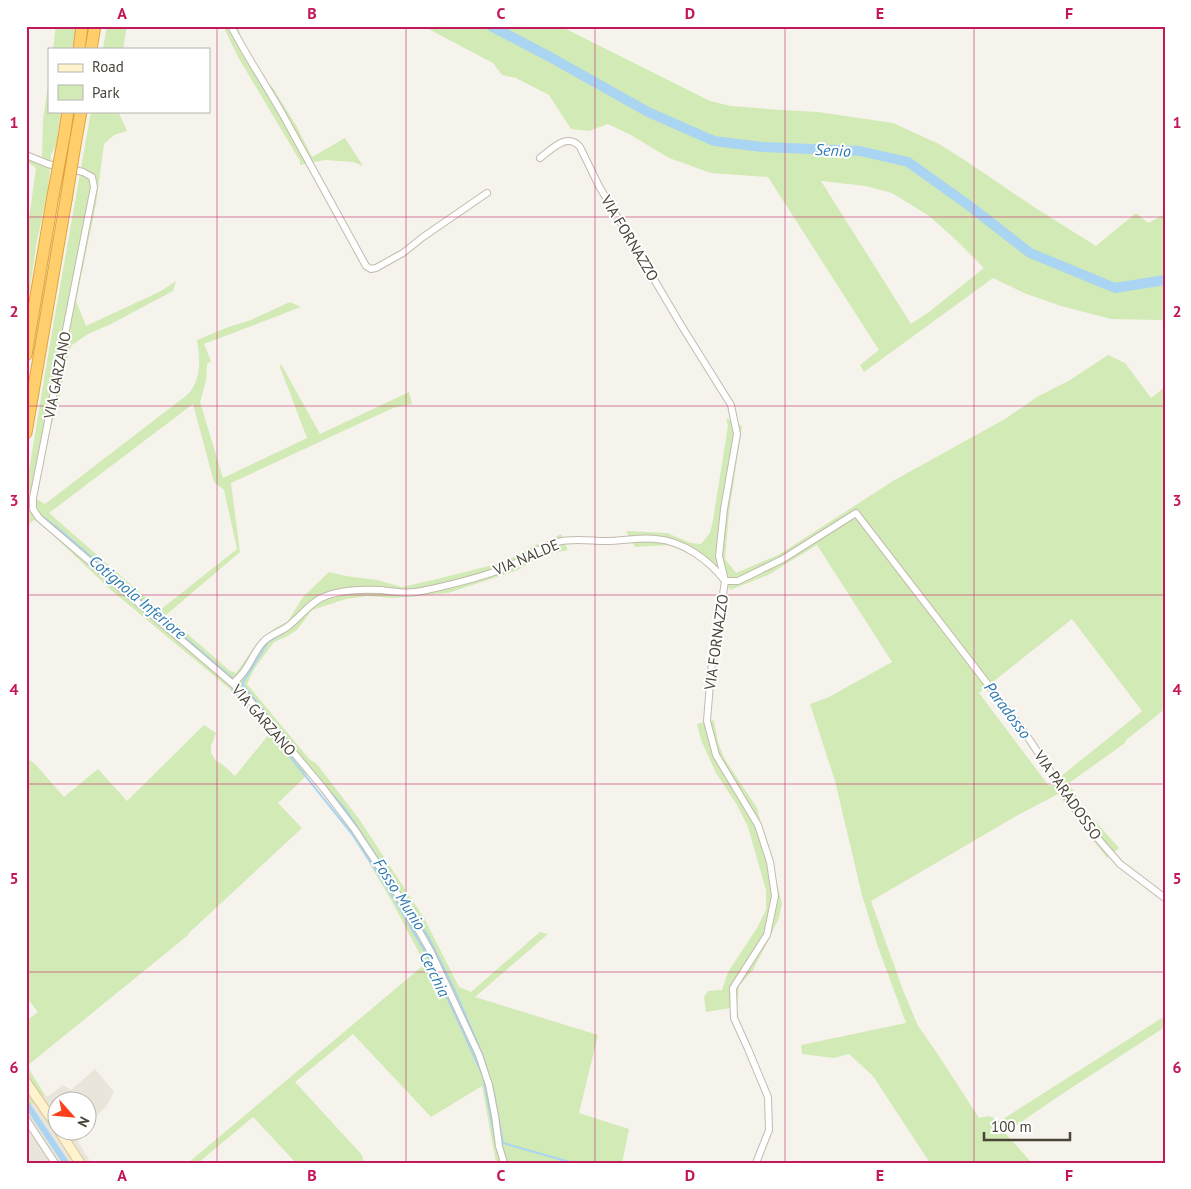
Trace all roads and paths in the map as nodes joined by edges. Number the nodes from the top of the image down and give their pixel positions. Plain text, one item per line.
1 (82, 26) edge
2 (95, 26) edge
3 (231, 26) edge
4 (79, 48) edge
5 (92, 48) edge
6 (68, 112) edge
7 (81, 112) edge
8 (26, 155) edge
9 (540, 158) dead end
10 (488, 193) dead end
11 (26, 355) edge
12 (26, 433) edge
13 (725, 581) junction
14 (233, 684) junction
15 (1165, 898) edge
16 (26, 1082) edge
17 (48, 1115) edge
18 (26, 1118) edge
19 (66, 1142) edge
20 (55, 1163) edge
21 (80, 1163) edge
22 (504, 1163) edge
23 (756, 1163) edge

1 - 4 highway
2 - 5 highway
3 - 10 street
6 - 11 highway, bridge
7 - 12 highway, bridge
8 - 14 street, VIA GARZANO
9 - 13 street, VIA FORNAZZO
13 - 14 street, VIA NALDE
13 - 15 street, VIA PARADOSSO
13 - 23 street, VIA FORNAZZO
14 - 22 street, VIA GARZANO
16 - 17 main road
18 - 20 street
19 - 21 main road

